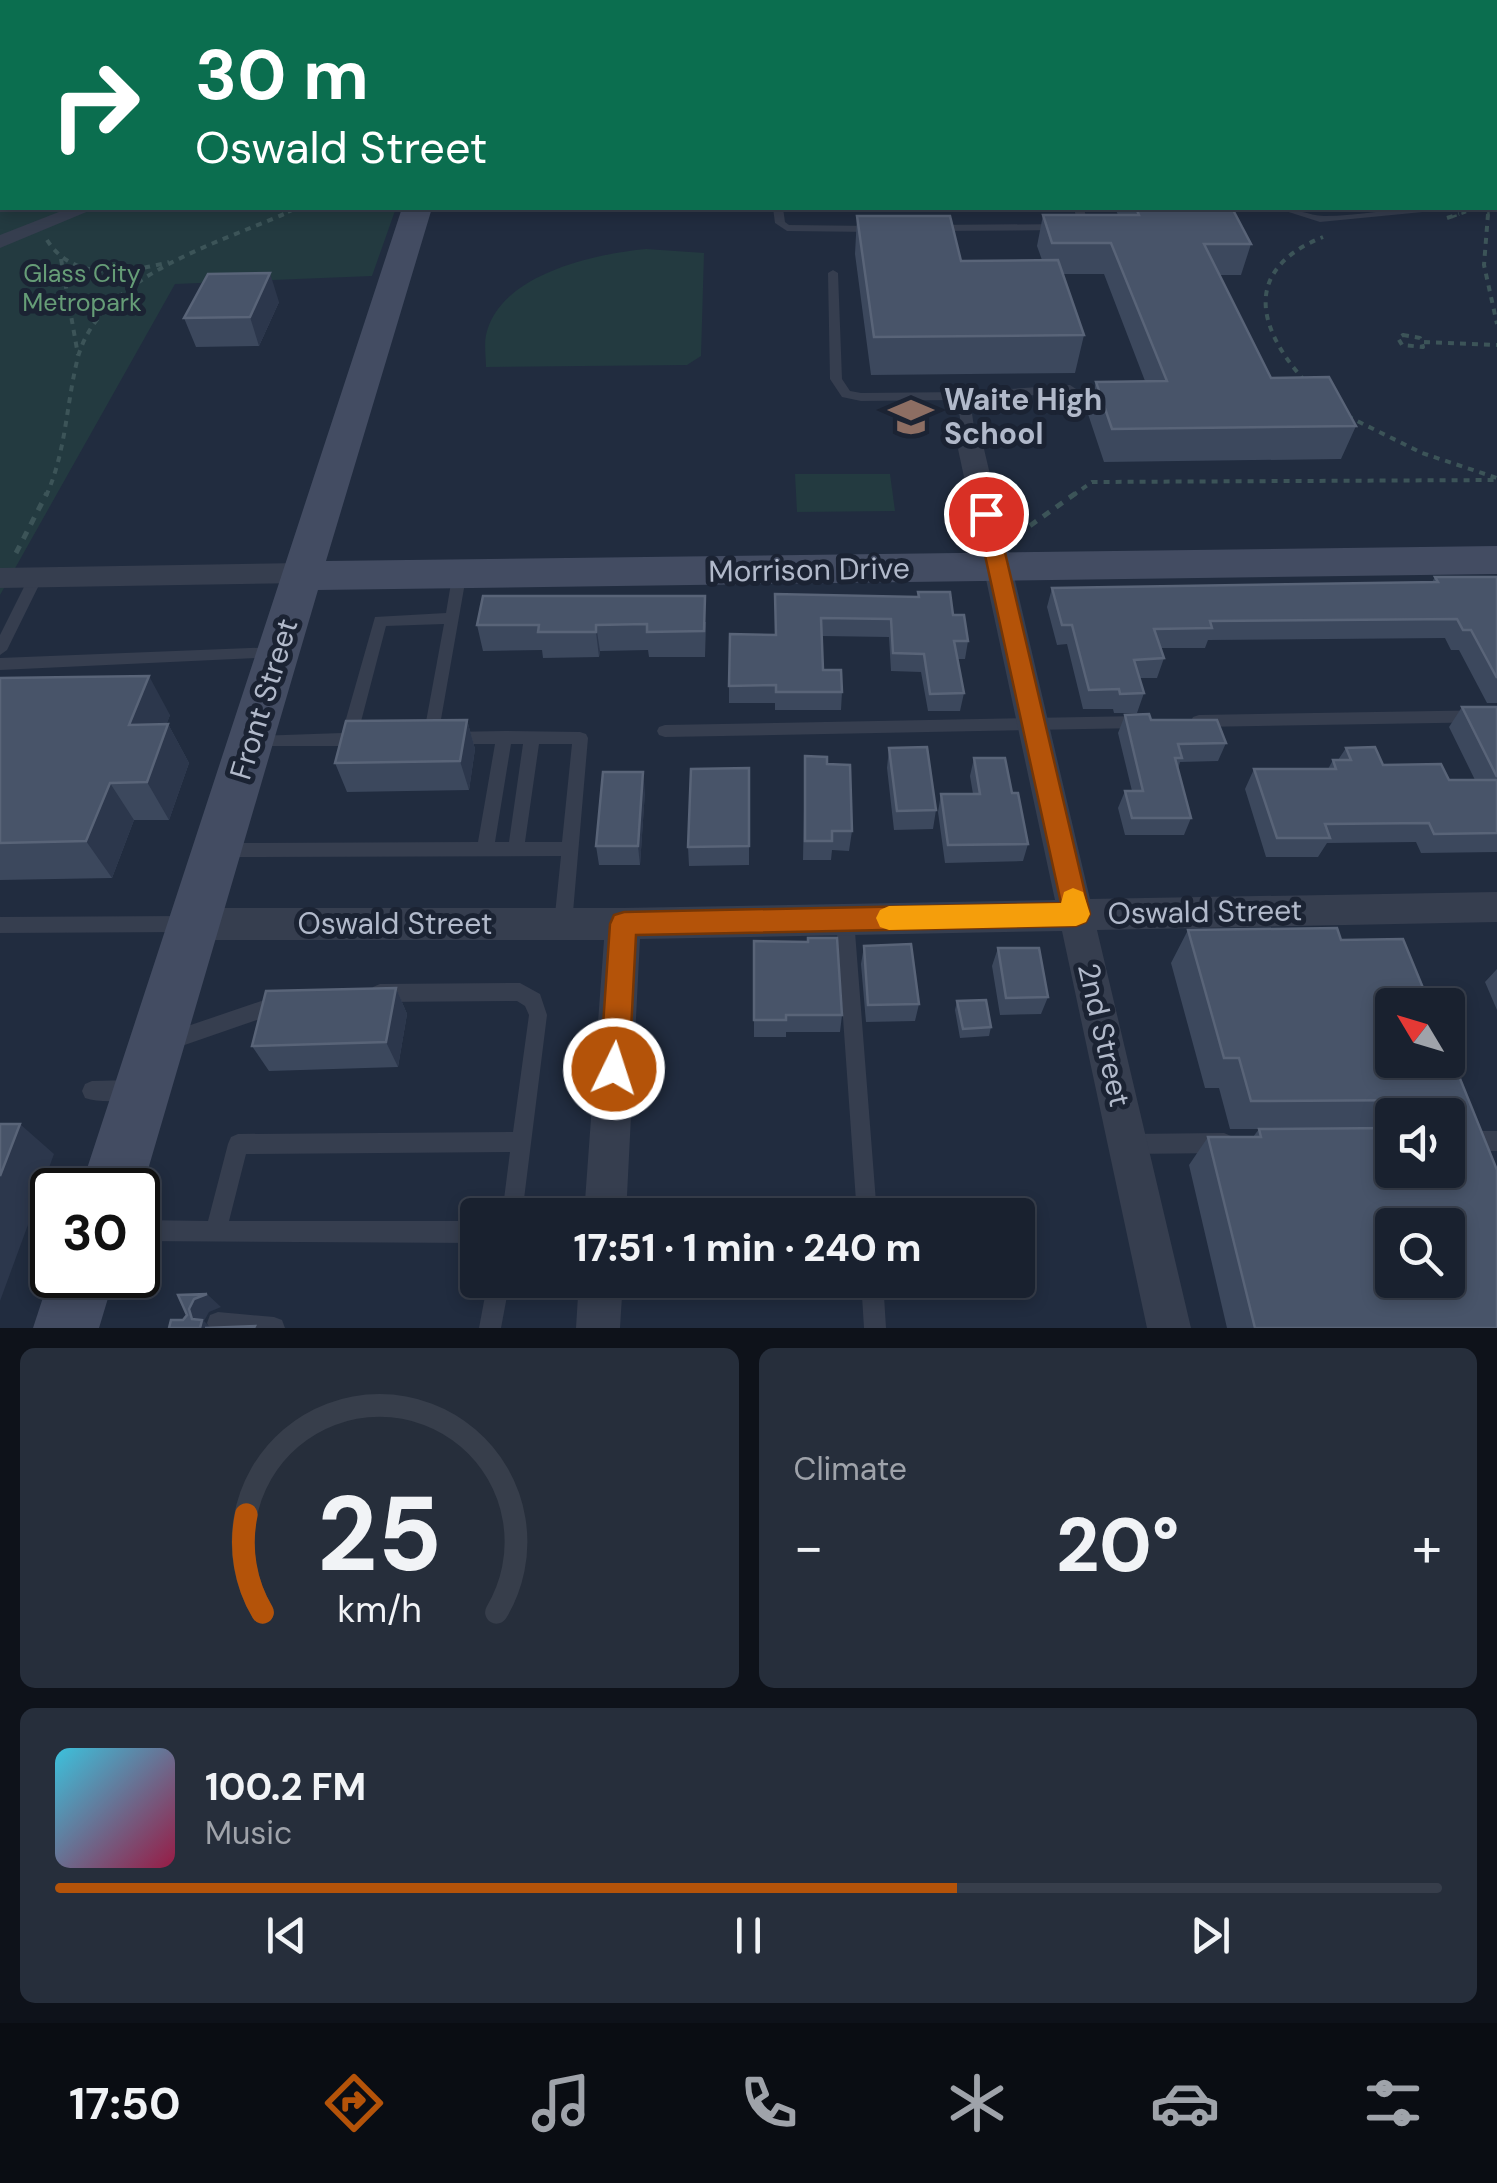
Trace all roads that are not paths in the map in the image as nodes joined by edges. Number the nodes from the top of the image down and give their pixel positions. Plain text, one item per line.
1 (81, 210) edge
2 (416, 210) edge
3 (778, 210) edge
4 (1079, 210) edge
5 (1288, 210) edge
6 (1435, 214) edge
7 (882, 228) edge
8 (920, 228) edge
9 (0, 242) edge
10 (833, 274) dead end
11 (1070, 389) dead end
12 (963, 396) junction
13 (971, 449) joint
14 (1497, 560) edge
15 (1012, 566) junction
16 (301, 574) junction
17 (459, 576) junction
18 (36, 577) junction
19 (1, 578) edge
20 (452, 618) junction
21 (0, 650) edge
22 (278, 652) junction
23 (0, 664) edge
24 (1497, 716) edge
25 (1188, 721) edge
26 (1150, 722) edge
27 (1034, 724) junction
28 (665, 731) dead end
29 (504, 737) junction
30 (532, 738) junction
31 (381, 739) edge
32 (348, 740) junction
33 (252, 742) junction
34 (486, 848) junction
35 (516, 848) junction
36 (571, 849) junction
37 (216, 850) junction
38 (1497, 906) edge
39 (1076, 914) junction
40 (845, 919) junction
41 (193, 924) junction
42 (563, 924) junction
43 (624, 924) junction
44 (0, 925) edge
45 (358, 994) edge
46 (305, 996) edge
47 (151, 1067) junction
48 (92, 1091) dead end
49 (1465, 1141) edge
50 (1497, 1141) edge
51 (523, 1142) junction
52 (1242, 1143) edge
53 (1128, 1144) junction
54 (118, 1168) edge
55 (515, 1198) edge
56 (606, 1198) edge
57 (866, 1198) edge
58 (216, 1229) junction
59 (160, 1230) edge
60 (460, 1232) edge
61 (76, 1298) edge
62 (496, 1298) edge
63 (600, 1298) edge
64 (873, 1298) edge
65 (218, 1322) dead end
66 (66, 1328) edge
67 (274, 1328) edge
68 (490, 1328) edge
69 (598, 1328) edge
70 (875, 1328) edge
71 (1170, 1328) edge

1 - 9 street
2 - 16 main road, Front Street
3 - 7 lane
4 - 8 lane
5 - 6 lane
10 - 12 lane
11 - 12 lane
12 - 13 lane
13 - 15 street, 2nd Street
14 - 15 main road, Morrison Drive
15 - 17 main road, Morrison Drive
15 - 27 street, 2nd Street
16 - 17 main road, Morrison Drive
16 - 18 street
16 - 22 main road, Front Street
17 - 20 lane
18 - 19 street
18 - 21 lane
20 - 29 lane
20 - 32 lane
22 - 23 lane
22 - 33 main road, Front Street
24 - 25 lane
26 - 27 lane
27 - 28 lane
27 - 39 street, 2nd Street
29 - 30 lane
29 - 34 lane
30 - 35 lane
30 - 36 lane
31 - 32 lane
32 - 33 lane
33 - 37 main road, Front Street
34 - 35 lane
34 - 37 lane
35 - 36 lane
36 - 42 lane
37 - 41 main road, Front Street
38 - 39 street, Oswald Street
39 - 40 street, Oswald Street
39 - 53 street, 2nd Street
40 - 43 street, Oswald Street
40 - 57 lane
41 - 42 street, Oswald Street
41 - 44 lane
41 - 47 main road, Front Street
42 - 43 street, Oswald Street
43 - 56 street
45 - 51 lane
46 - 47 lane
47 - 48 lane
47 - 54 main road, Front Street
49 - 50 lane
51 - 55 lane
51 - 58 lane
52 - 53 lane
53 - 71 street, 2nd Street
58 - 59 lane
58 - 60 lane
61 - 66 main road
62 - 68 lane
63 - 69 street
64 - 70 lane
65 - 67 lane

